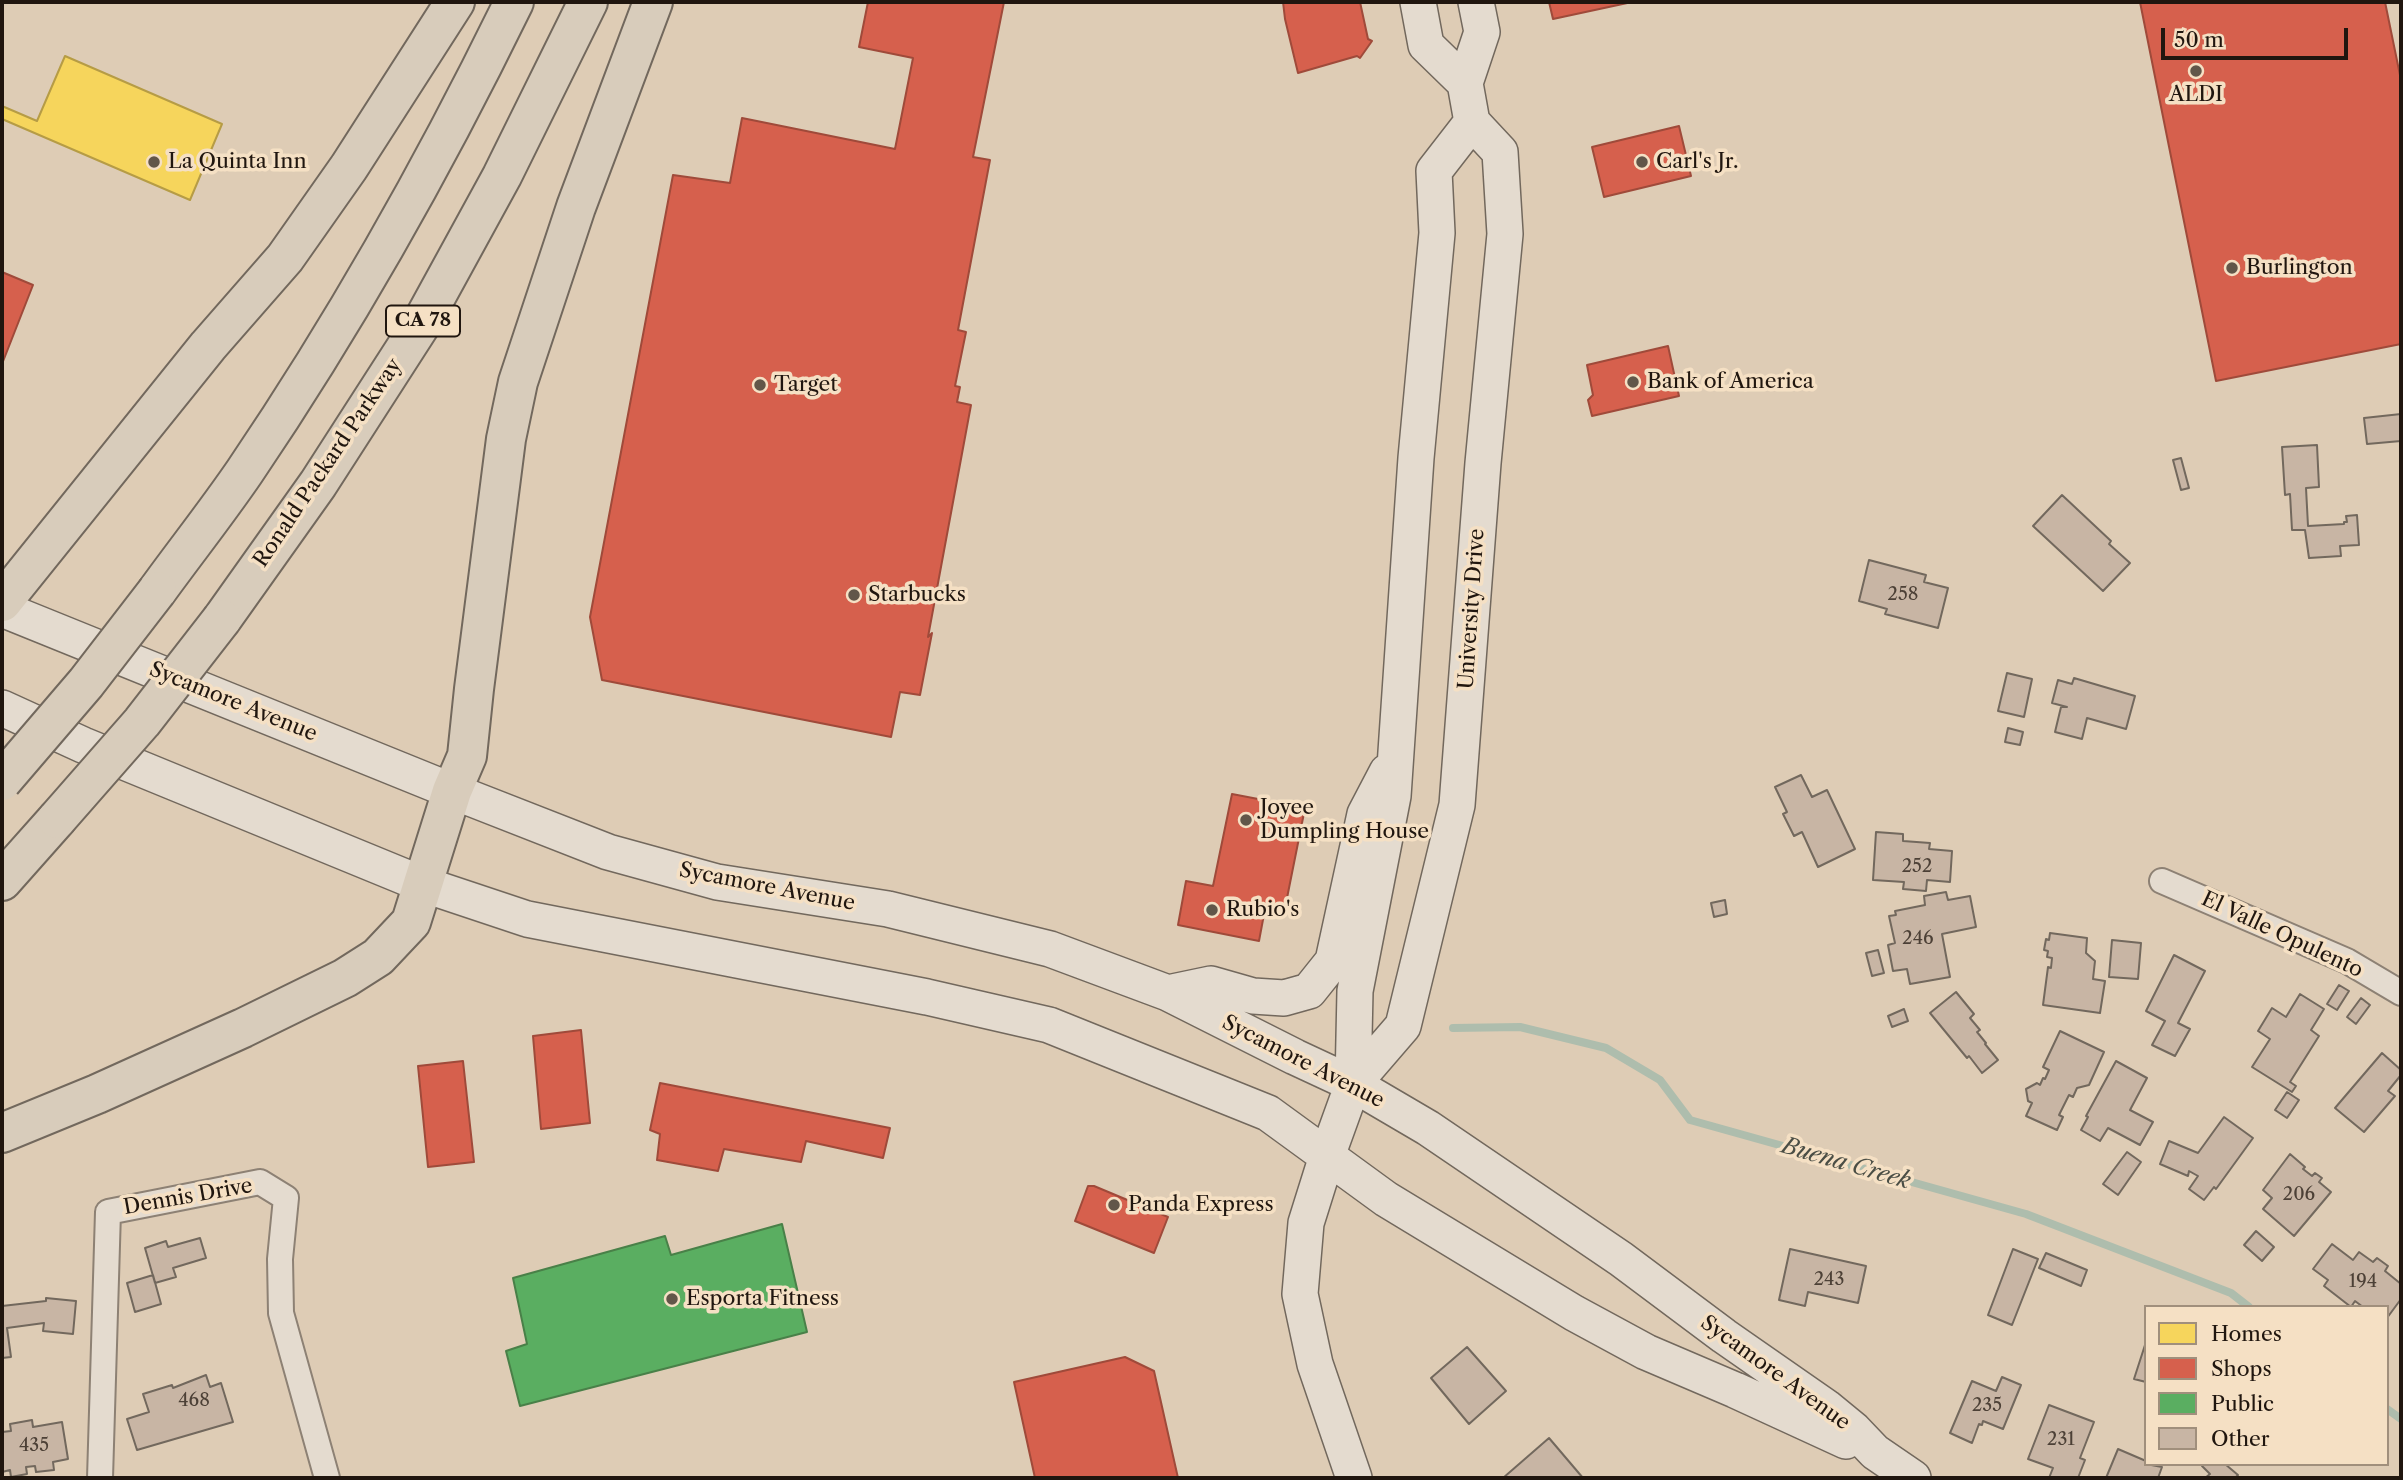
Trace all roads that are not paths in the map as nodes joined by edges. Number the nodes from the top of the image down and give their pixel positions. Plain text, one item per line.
1 (455, 2) edge
2 (514, 2) edge
3 (588, 2) edge
4 (653, 2) edge
5 (1418, 2) edge
6 (1476, 2) edge
7 (1465, 83) junction
8 (1472, 122) junction
9 (2, 602) edge
10 (2, 609) edge
11 (2, 708) edge
12 (1396, 753) junction
13 (2, 781) edge
14 (452, 791) junction
15 (2, 881) edge
16 (2162, 881) dead end
17 (422, 884) junction
18 (1168, 993) junction
19 (2401, 993) edge
20 (1353, 1084) junction
21 (2, 1133) edge
22 (1327, 1156) junction
23 (1875, 1452) junction
24 (100, 1478) edge
25 (327, 1478) edge
26 (1354, 1478) edge
27 (1913, 1478) edge

1 - 9 highway
2 - 13 highway, CA 78, bridge
3 - 15 highway, Ronald Packard Parkway / CA 78, bridge
4 - 14 highway
5 - 7 main road
6 - 7 main road
7 - 8 main road
8 - 12 main road, University Drive
8 - 20 main road, University Drive
10 - 14 main road, Sycamore Avenue
11 - 17 main road, Sycamore Avenue
12 - 18 main road
12 - 20 main road, University Drive
14 - 17 highway
14 - 18 main road, Sycamore Avenue
16 - 19 street, El Valle Opulento
17 - 21 highway
17 - 22 main road, Sycamore Avenue
18 - 20 main road, Sycamore Avenue
20 - 22 main road, University Drive
20 - 23 main road, Sycamore Avenue
22 - 23 main road, Sycamore Avenue
22 - 26 main road, University Drive
23 - 27 main road
24 - 25 street, Dennis Drive

